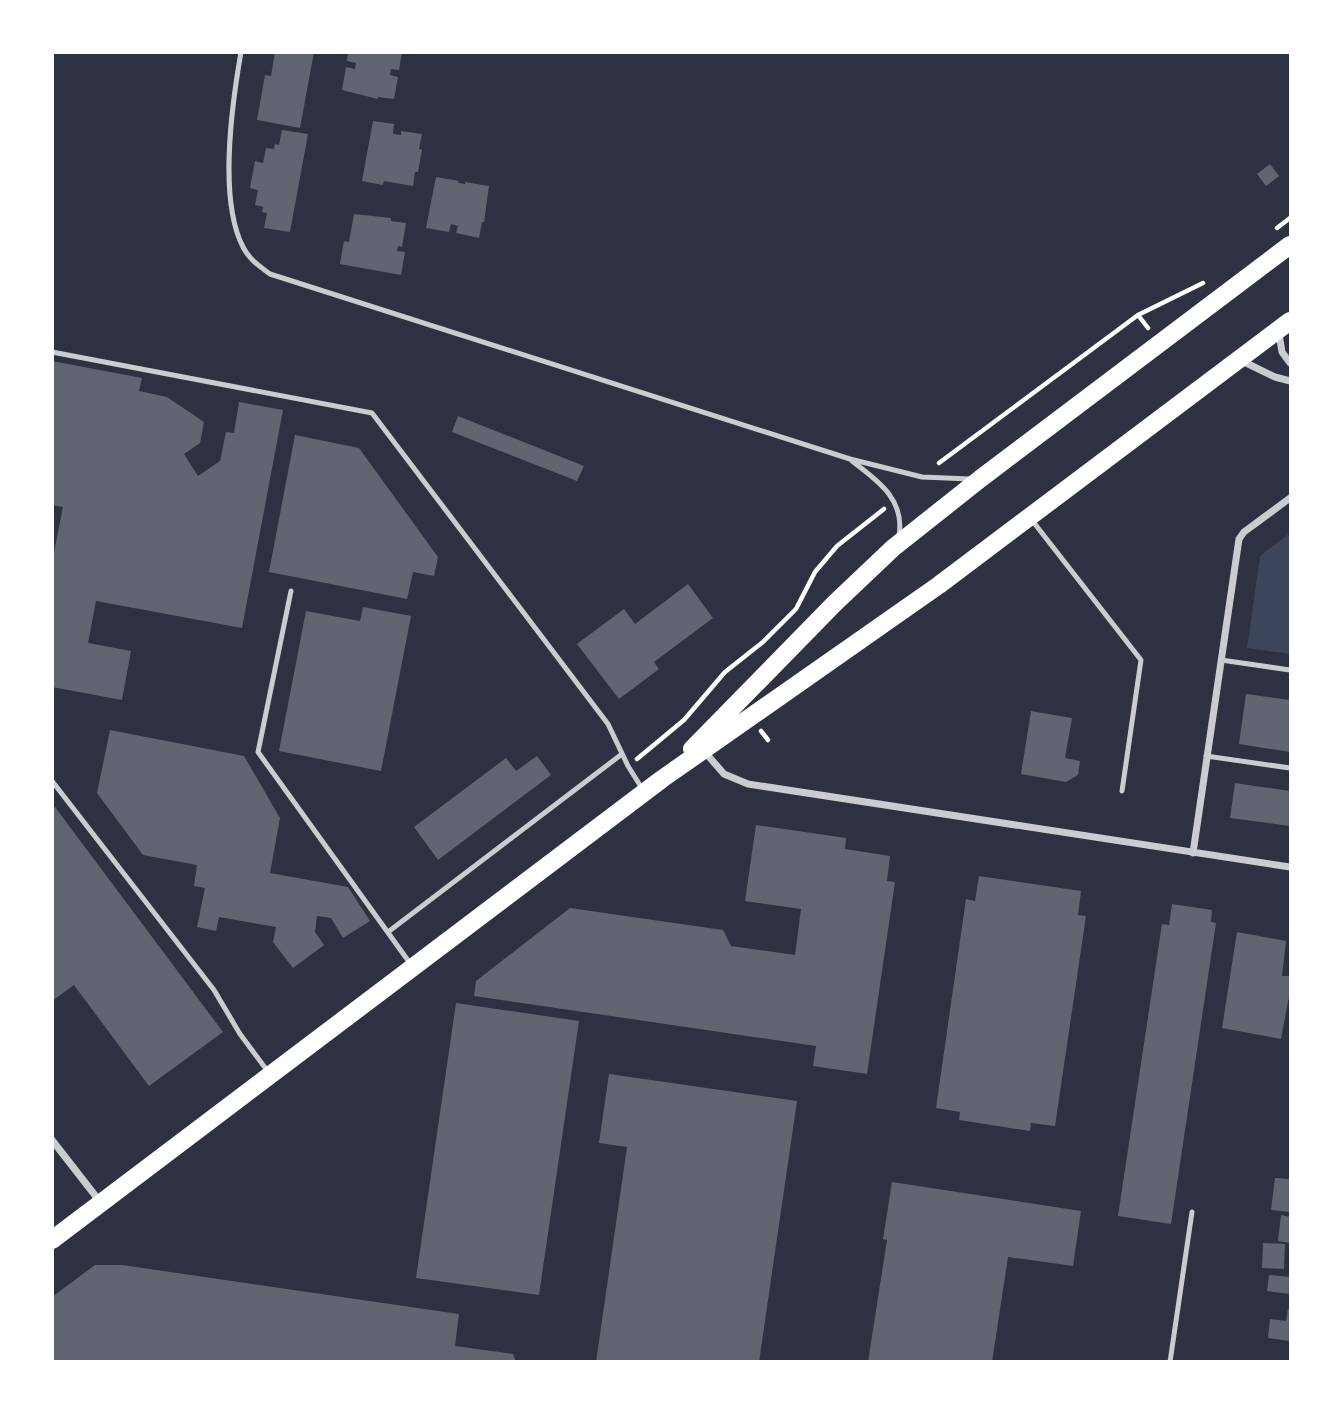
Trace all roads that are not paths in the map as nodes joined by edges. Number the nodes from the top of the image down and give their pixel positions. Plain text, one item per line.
1 (241, 52) edge
2 (1290, 245) edge
3 (1284, 325) edge
4 (52, 352) edge
5 (1238, 360) junction
6 (1290, 363) edge
7 (1290, 381) edge
8 (850, 459) junction
9 (980, 479) junction
10 (1290, 498) edge
11 (1029, 517) junction
12 (893, 548) junction
13 (291, 591) dead end
14 (1220, 660) junction
15 (1290, 670) edge
16 (704, 751) junction
17 (622, 754) junction
18 (1206, 756) junction
19 (1290, 768) edge
20 (662, 779) junction
21 (52, 780) edge
22 (1122, 791) dead end
23 (645, 793) junction
24 (1193, 853) junction
25 (1290, 867) edge
26 (388, 932) junction
27 (414, 969) junction
28 (271, 1076) junction
29 (52, 1140) edge
30 (101, 1203) junction
31 (1192, 1212) dead end
32 (52, 1240) edge
33 (1170, 1362) edge

1 - 8 lane
2 - 9 main road
3 - 5 main road
3 - 6 street
4 - 17 lane
5 - 7 street
5 - 11 main road
8 - 9 lane
8 - 12 lane
9 - 12 main road
10 - 14 street
11 - 16 main road
11 - 22 lane
12 - 20 main road
13 - 26 lane
14 - 15 lane
14 - 18 street
16 - 20 main road
16 - 24 street
17 - 23 lane
17 - 26 lane
18 - 19 lane
18 - 24 street
20 - 23 main road
21 - 28 lane
23 - 27 main road
24 - 25 street
26 - 27 lane
27 - 28 main road
28 - 30 main road
29 - 30 street
30 - 32 main road
31 - 33 lane

